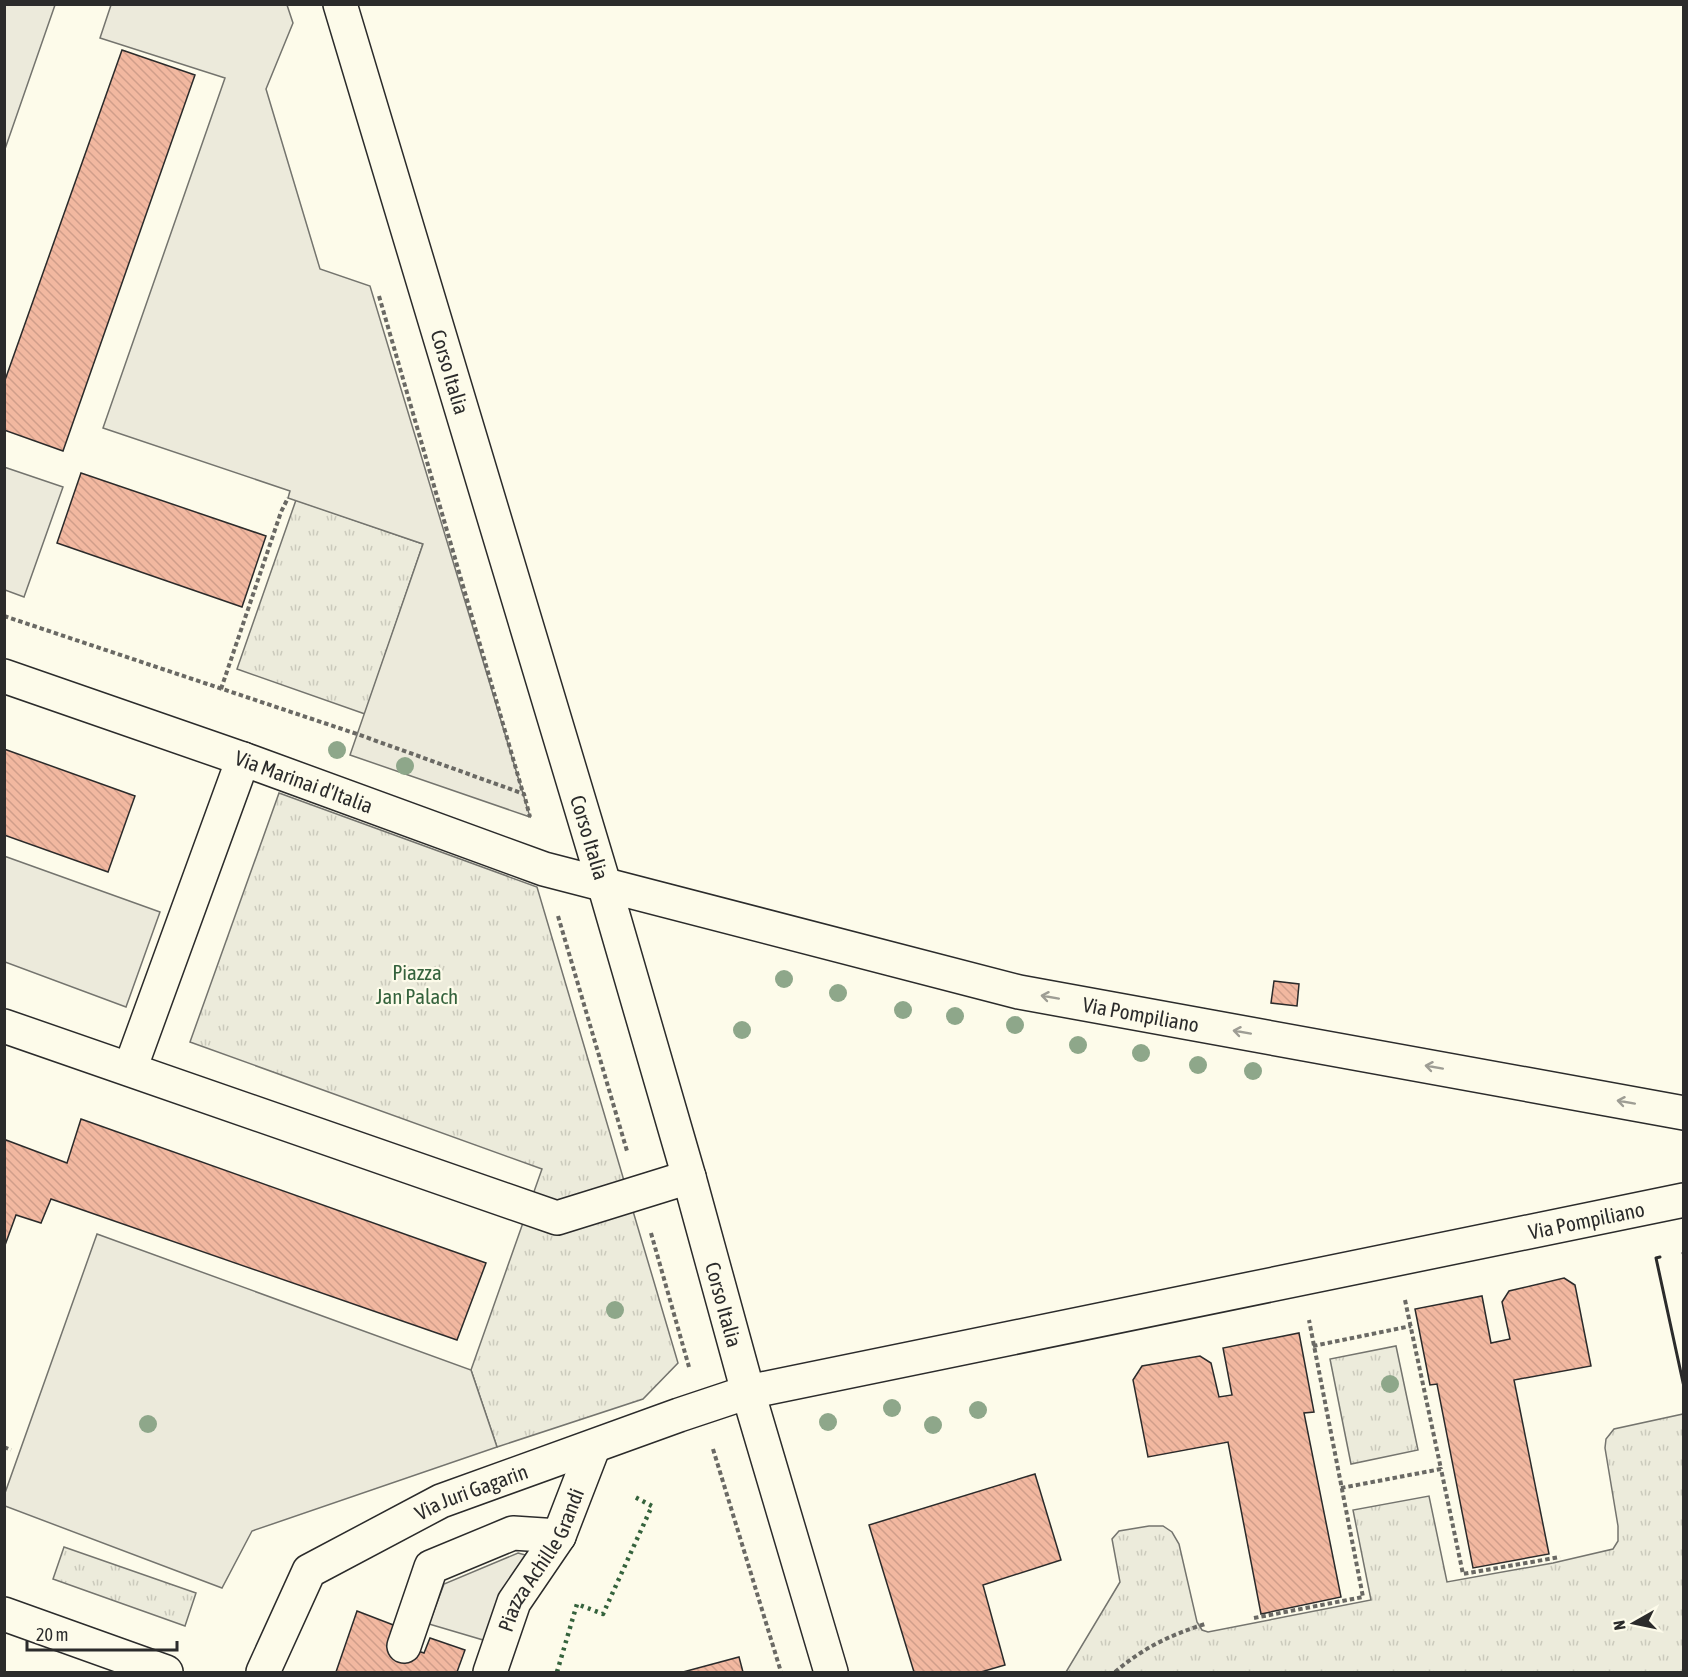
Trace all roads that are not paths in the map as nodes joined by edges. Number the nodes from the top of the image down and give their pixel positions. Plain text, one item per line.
1 (340, 4) edge
2 (4, 676) edge
3 (243, 759) junction
4 (604, 884) junction
5 (4, 1026) edge
6 (130, 1069) junction
7 (1683, 1113) edge
8 (689, 1178) junction
9 (1683, 1200) edge
10 (748, 1392) junction
11 (592, 1448) junction
12 (559, 1536) junction
13 (4, 1614) edge
14 (404, 1646) dead end
15 (166, 1672) edge
16 (263, 1672) edge
17 (490, 1672) edge
18 (831, 1672) edge

1 - 4 street, Corso Italia
2 - 3 street, Via Marinai d'Italia
3 - 4 street, Via Marinai d'Italia
3 - 6 street
7 -> 4 street, Via Pompiliano
4 - 8 street, Corso Italia
5 - 6 street
6 - 8 street
8 - 10 street, Corso Italia
9 - 10 street, Via Pompiliano
10 - 11 street, Via Juri Gagarin
10 - 18 street, Corso Italia
11 - 12 street, Piazza Achille Grandi
11 - 16 street, Via Juri Gagarin
12 - 14 street
12 - 17 street, Piazza Achille Grandi
13 - 15 street

